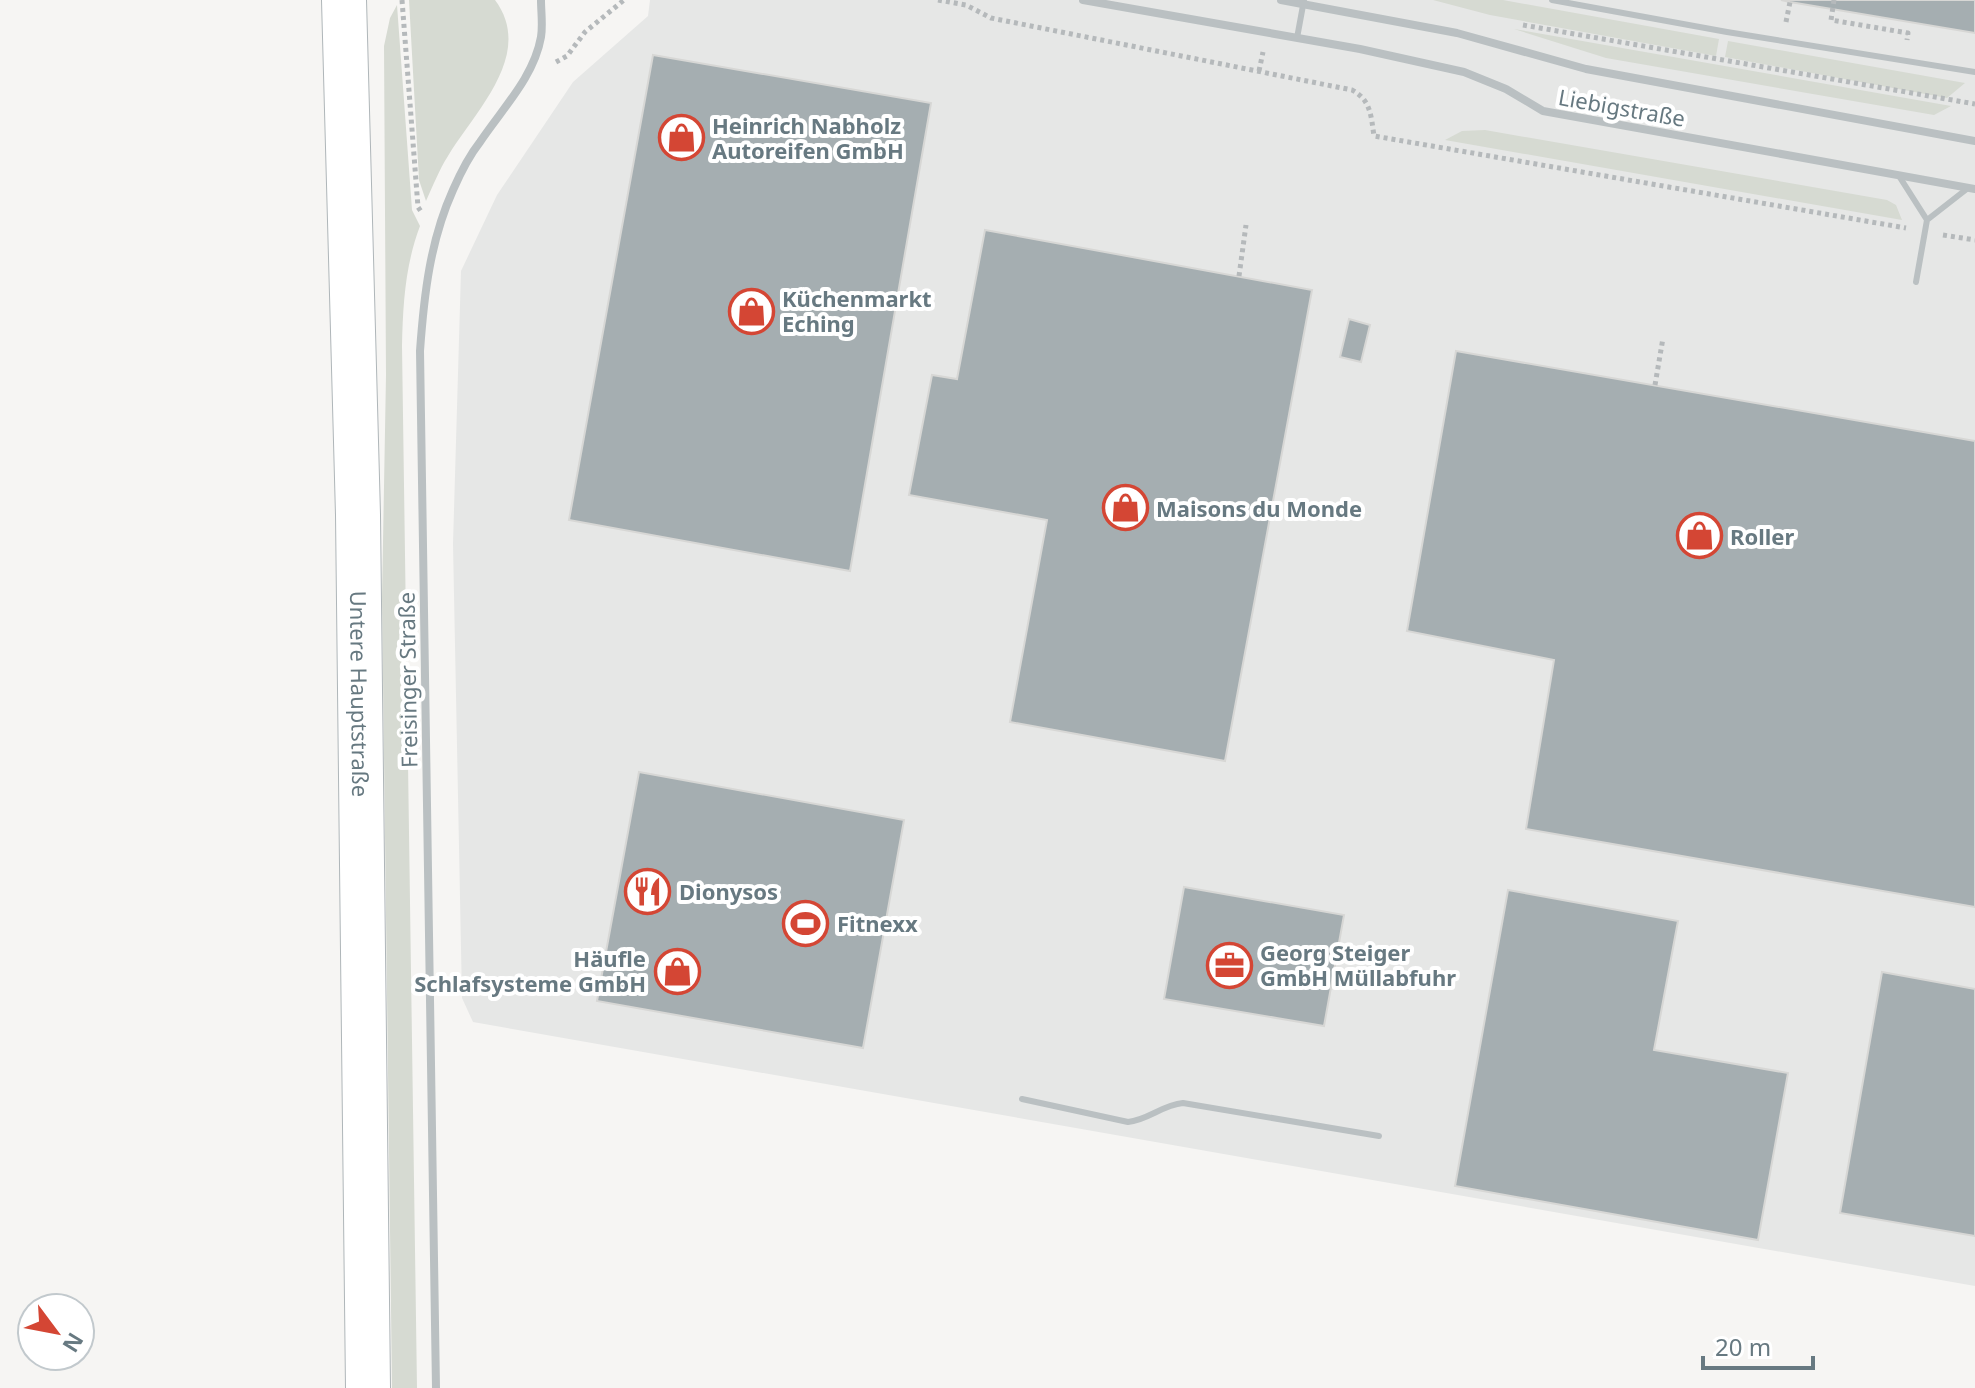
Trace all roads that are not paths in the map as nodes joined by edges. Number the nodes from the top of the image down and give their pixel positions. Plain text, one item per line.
1 (541, 0) edge
2 (1083, 0) edge
3 (1281, 0) edge
4 (1552, 0) edge
5 (1304, 2) edge
6 (348, 19) edge
7 (1297, 38) junction
8 (1975, 72) edge
9 (1975, 141) edge
10 (1898, 175) junction
11 (1972, 188) edge
12 (1927, 220) junction
13 (1916, 282) dead end
14 (1022, 1099) dead end
15 (1379, 1136) dead end
16 (368, 1388) edge
17 (436, 1388) edge

1 - 17 street, Freisinger Straße
2 - 7 street, Liebigstraße
3 - 5 street, Liebigstraße
4 - 8 lane
5 - 7 lane
5 - 9 street, Liebigstraße
6 - 16 main road, Untere Hauptstraße
7 - 10 street, Liebigstraße
10 - 11 street, Liebigstraße
10 - 12 lane
11 - 12 lane
12 - 13 lane
14 - 15 lane

